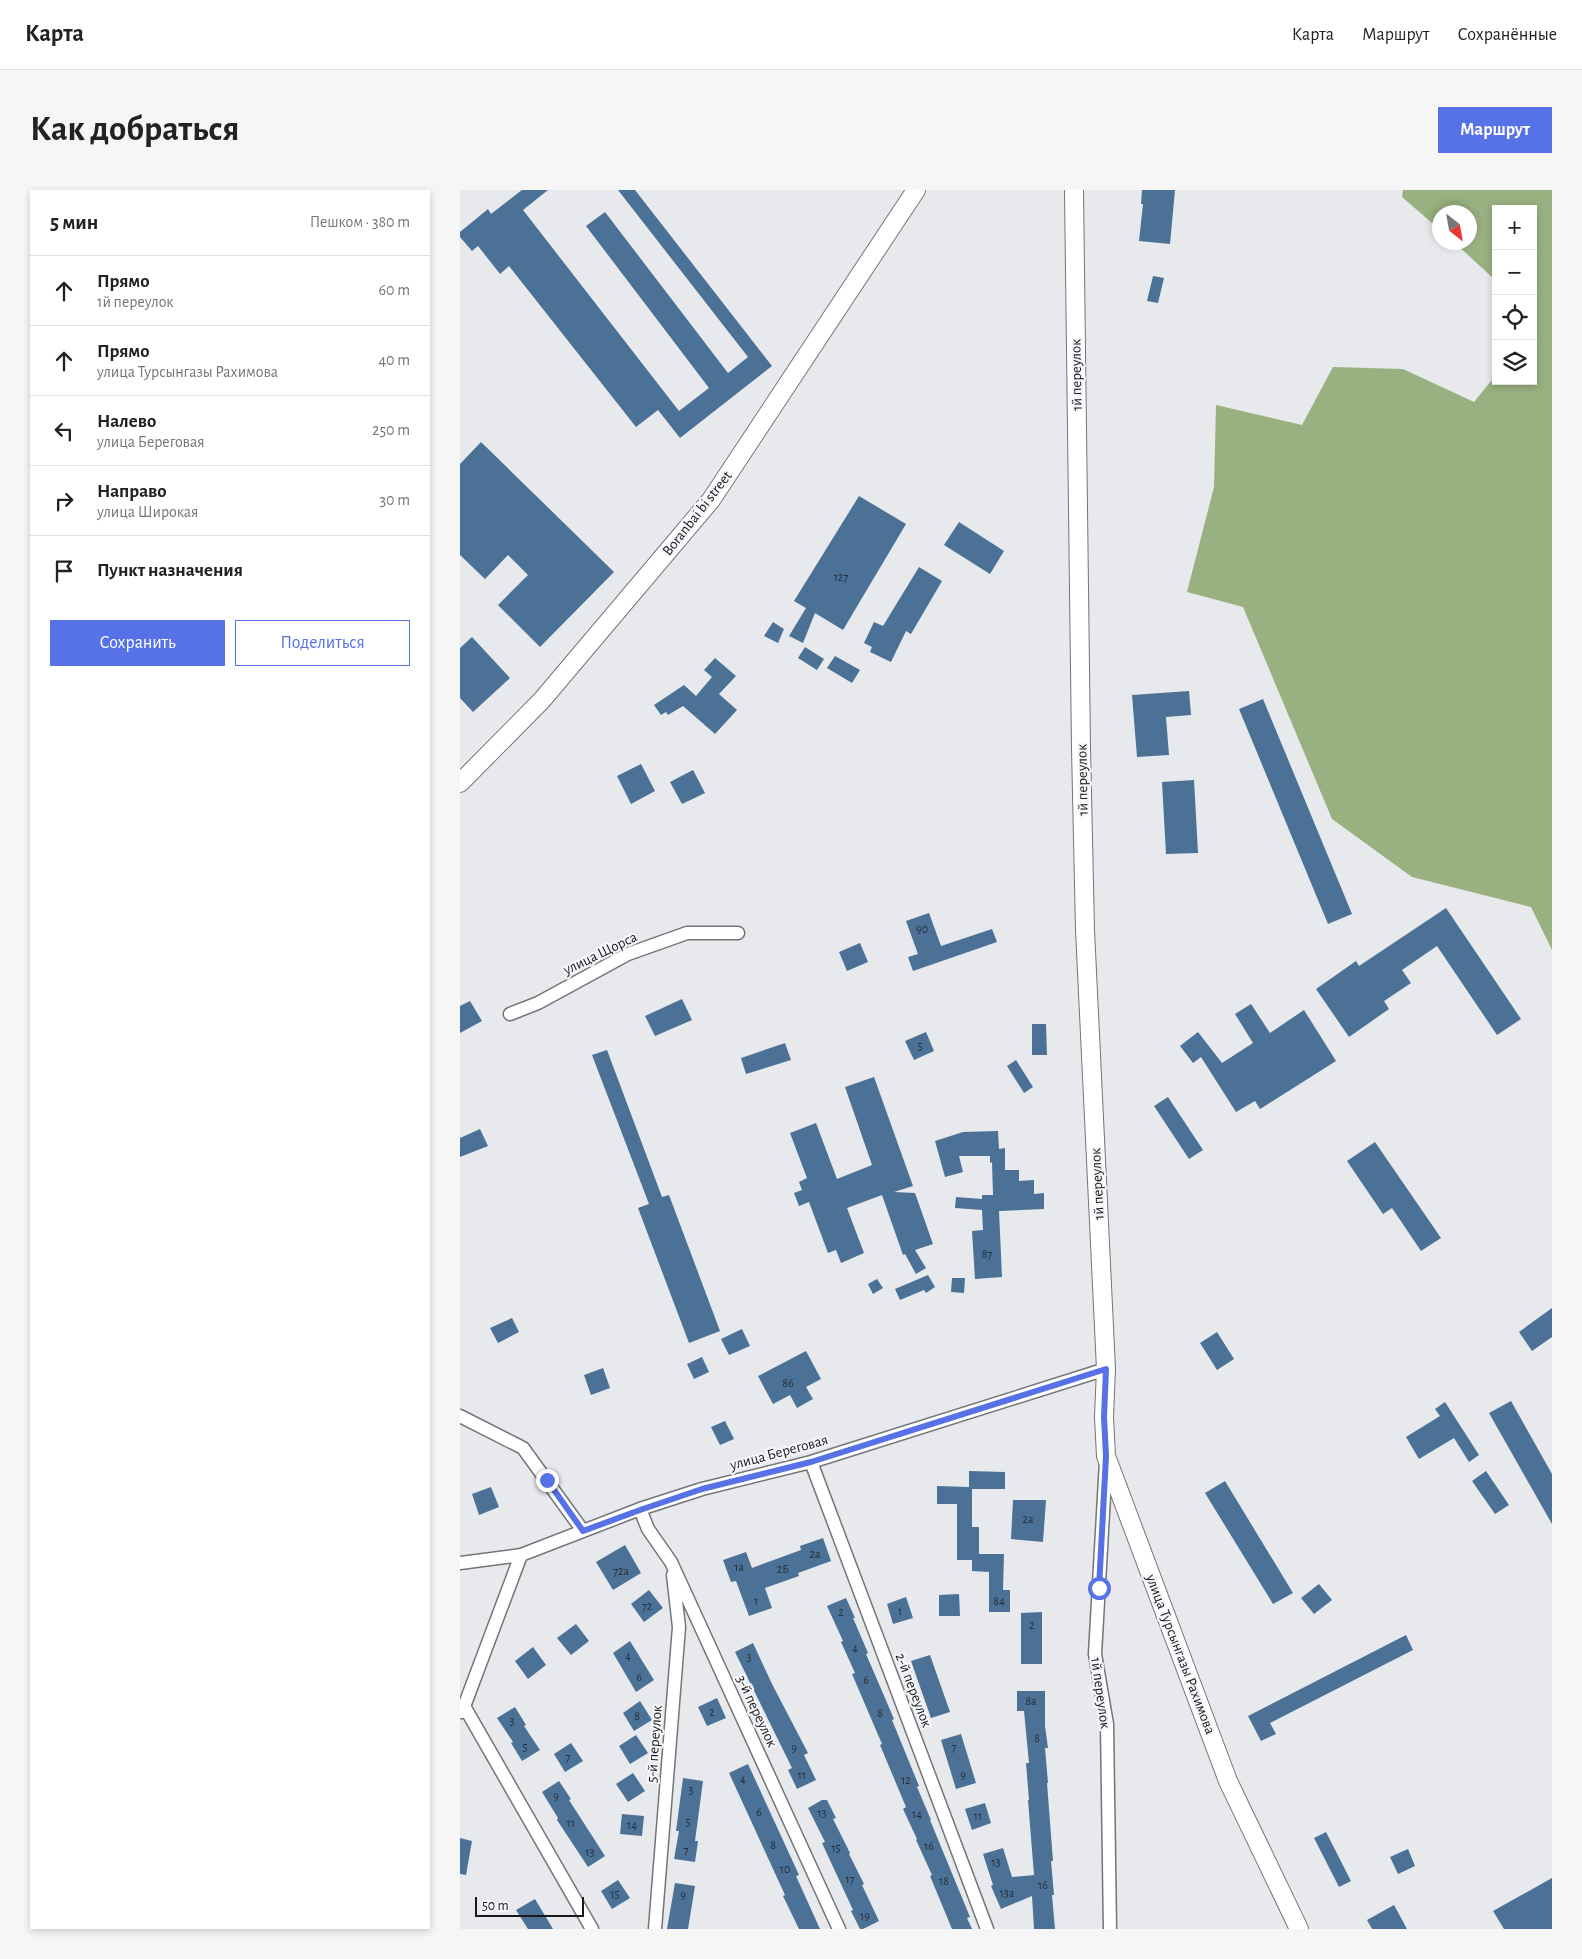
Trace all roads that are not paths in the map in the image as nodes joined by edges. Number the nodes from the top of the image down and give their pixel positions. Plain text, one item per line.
1 (916, 190) edge
2 (1074, 190) edge
3 (460, 783) edge
4 (738, 933) dead end
5 (510, 1014) dead end
6 (1106, 1369) junction
7 (460, 1416) edge
8 (1106, 1456) junction
9 (811, 1462) junction
10 (640, 1510) junction
11 (583, 1531) junction
12 (521, 1555) junction
13 (671, 1562) junction
14 (460, 1563) edge
15 (462, 1711) edge
16 (592, 1929) edge
17 (655, 1929) edge
18 (839, 1929) edge
19 (987, 1929) edge
20 (1110, 1929) edge
21 (1299, 1929) edge

1 - 3 street, Boranbai bi street
2 - 6 street, 1й переулок
4 - 5 street, улица Щорса
6 - 8 street, улица Турсынгазы Рахимова
6 - 9 street, улица Береговая
7 - 11 street
8 - 20 street, 1й переулок
8 - 21 street, улица Турсынгазы Рахимова
9 - 10 street, улица Береговая
9 - 19 street, 2-й переулок
10 - 11 street, улица Береговая
10 - 13 street, 3-й переулок
11 - 12 street, улица Береговая
12 - 14 street, улица Береговая
12 - 15 street
13 - 17 street, 5-й переулок
13 - 18 street, 3-й переулок
15 - 16 street

